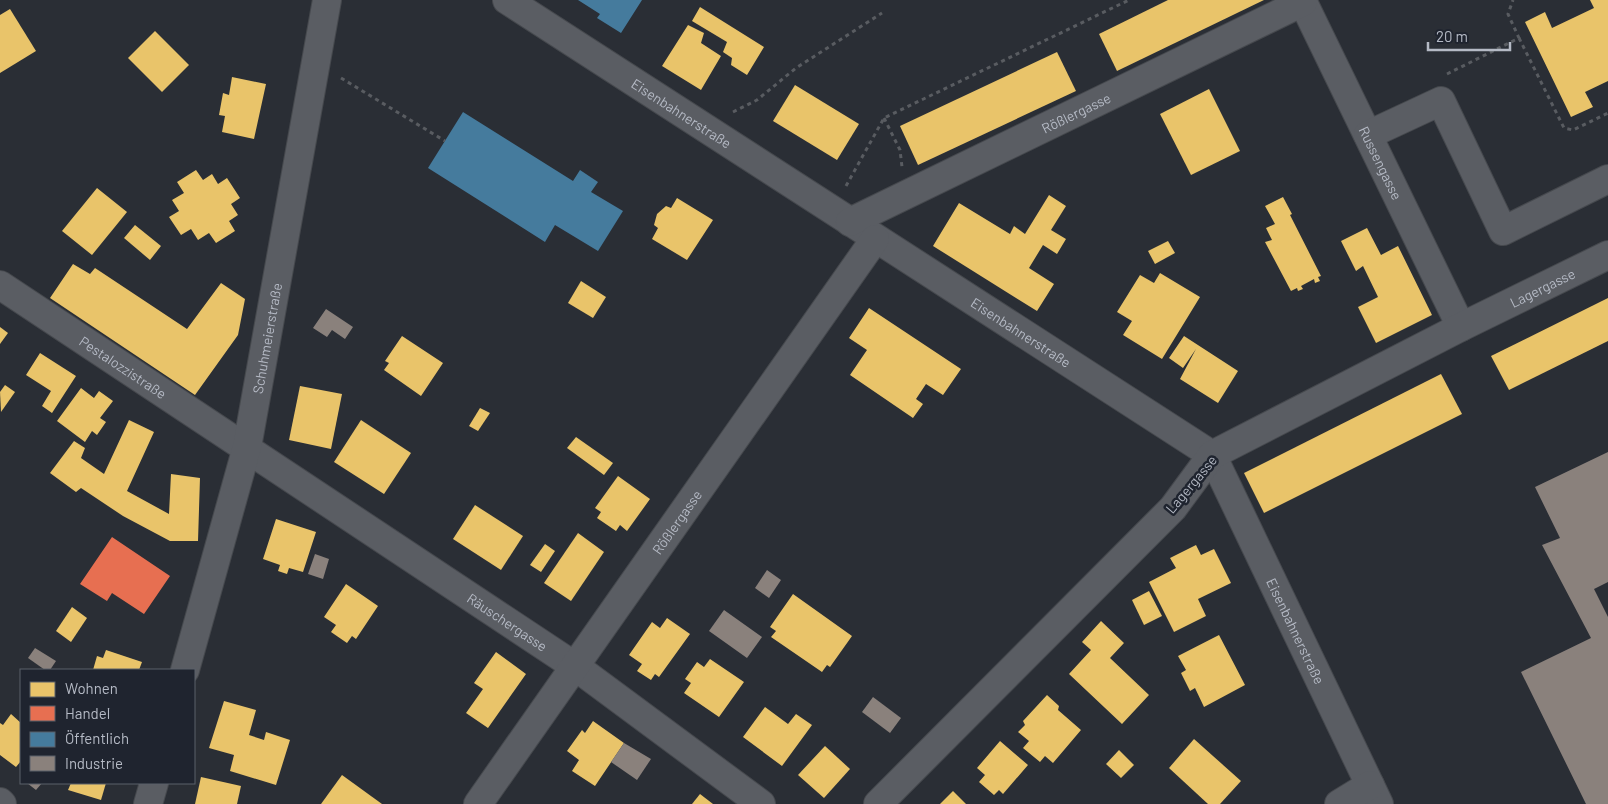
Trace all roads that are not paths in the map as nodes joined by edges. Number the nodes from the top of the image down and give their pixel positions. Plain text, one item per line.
1 (327, 0) edge
2 (507, 0) edge
3 (1303, 1) edge
4 (1368, 136) junction
5 (1608, 179) edge
6 (841, 216) junction
7 (875, 239) junction
8 (1608, 255) edge
9 (0, 285) edge
10 (1461, 327) junction
11 (247, 448) junction
12 (1212, 455) junction
13 (576, 666) junction
14 (185, 669) edge
15 (154, 784) edge
16 (1375, 794) edge
17 (148, 804) edge
18 (478, 804) edge
19 (761, 804) edge
20 (878, 804) edge
21 (1338, 804) edge

1 - 11 street, Schuhmeierstraße
2 - 6 street, Eisenbahnerstraße
3 - 4 street, Russengasse
3 - 6 street, Rößlergasse
4 - 5 street
4 - 10 street, Russengasse
6 - 7 street, Eisenbahnerstraße
7 - 12 street, Eisenbahnerstraße
7 - 13 street, Rößlergasse
8 - 10 street, Lagergasse
9 - 11 street, Pestalozzistraße
10 - 12 street, Lagergasse
11 - 13 street, Räuschergasse
11 - 14 street, Schuhmeierstraße
12 - 16 street, Eisenbahnerstraße
12 - 20 street, Lagergasse
13 - 18 street, Rößlergasse
13 - 19 street, Räuschergasse
15 - 17 street
16 - 21 street

